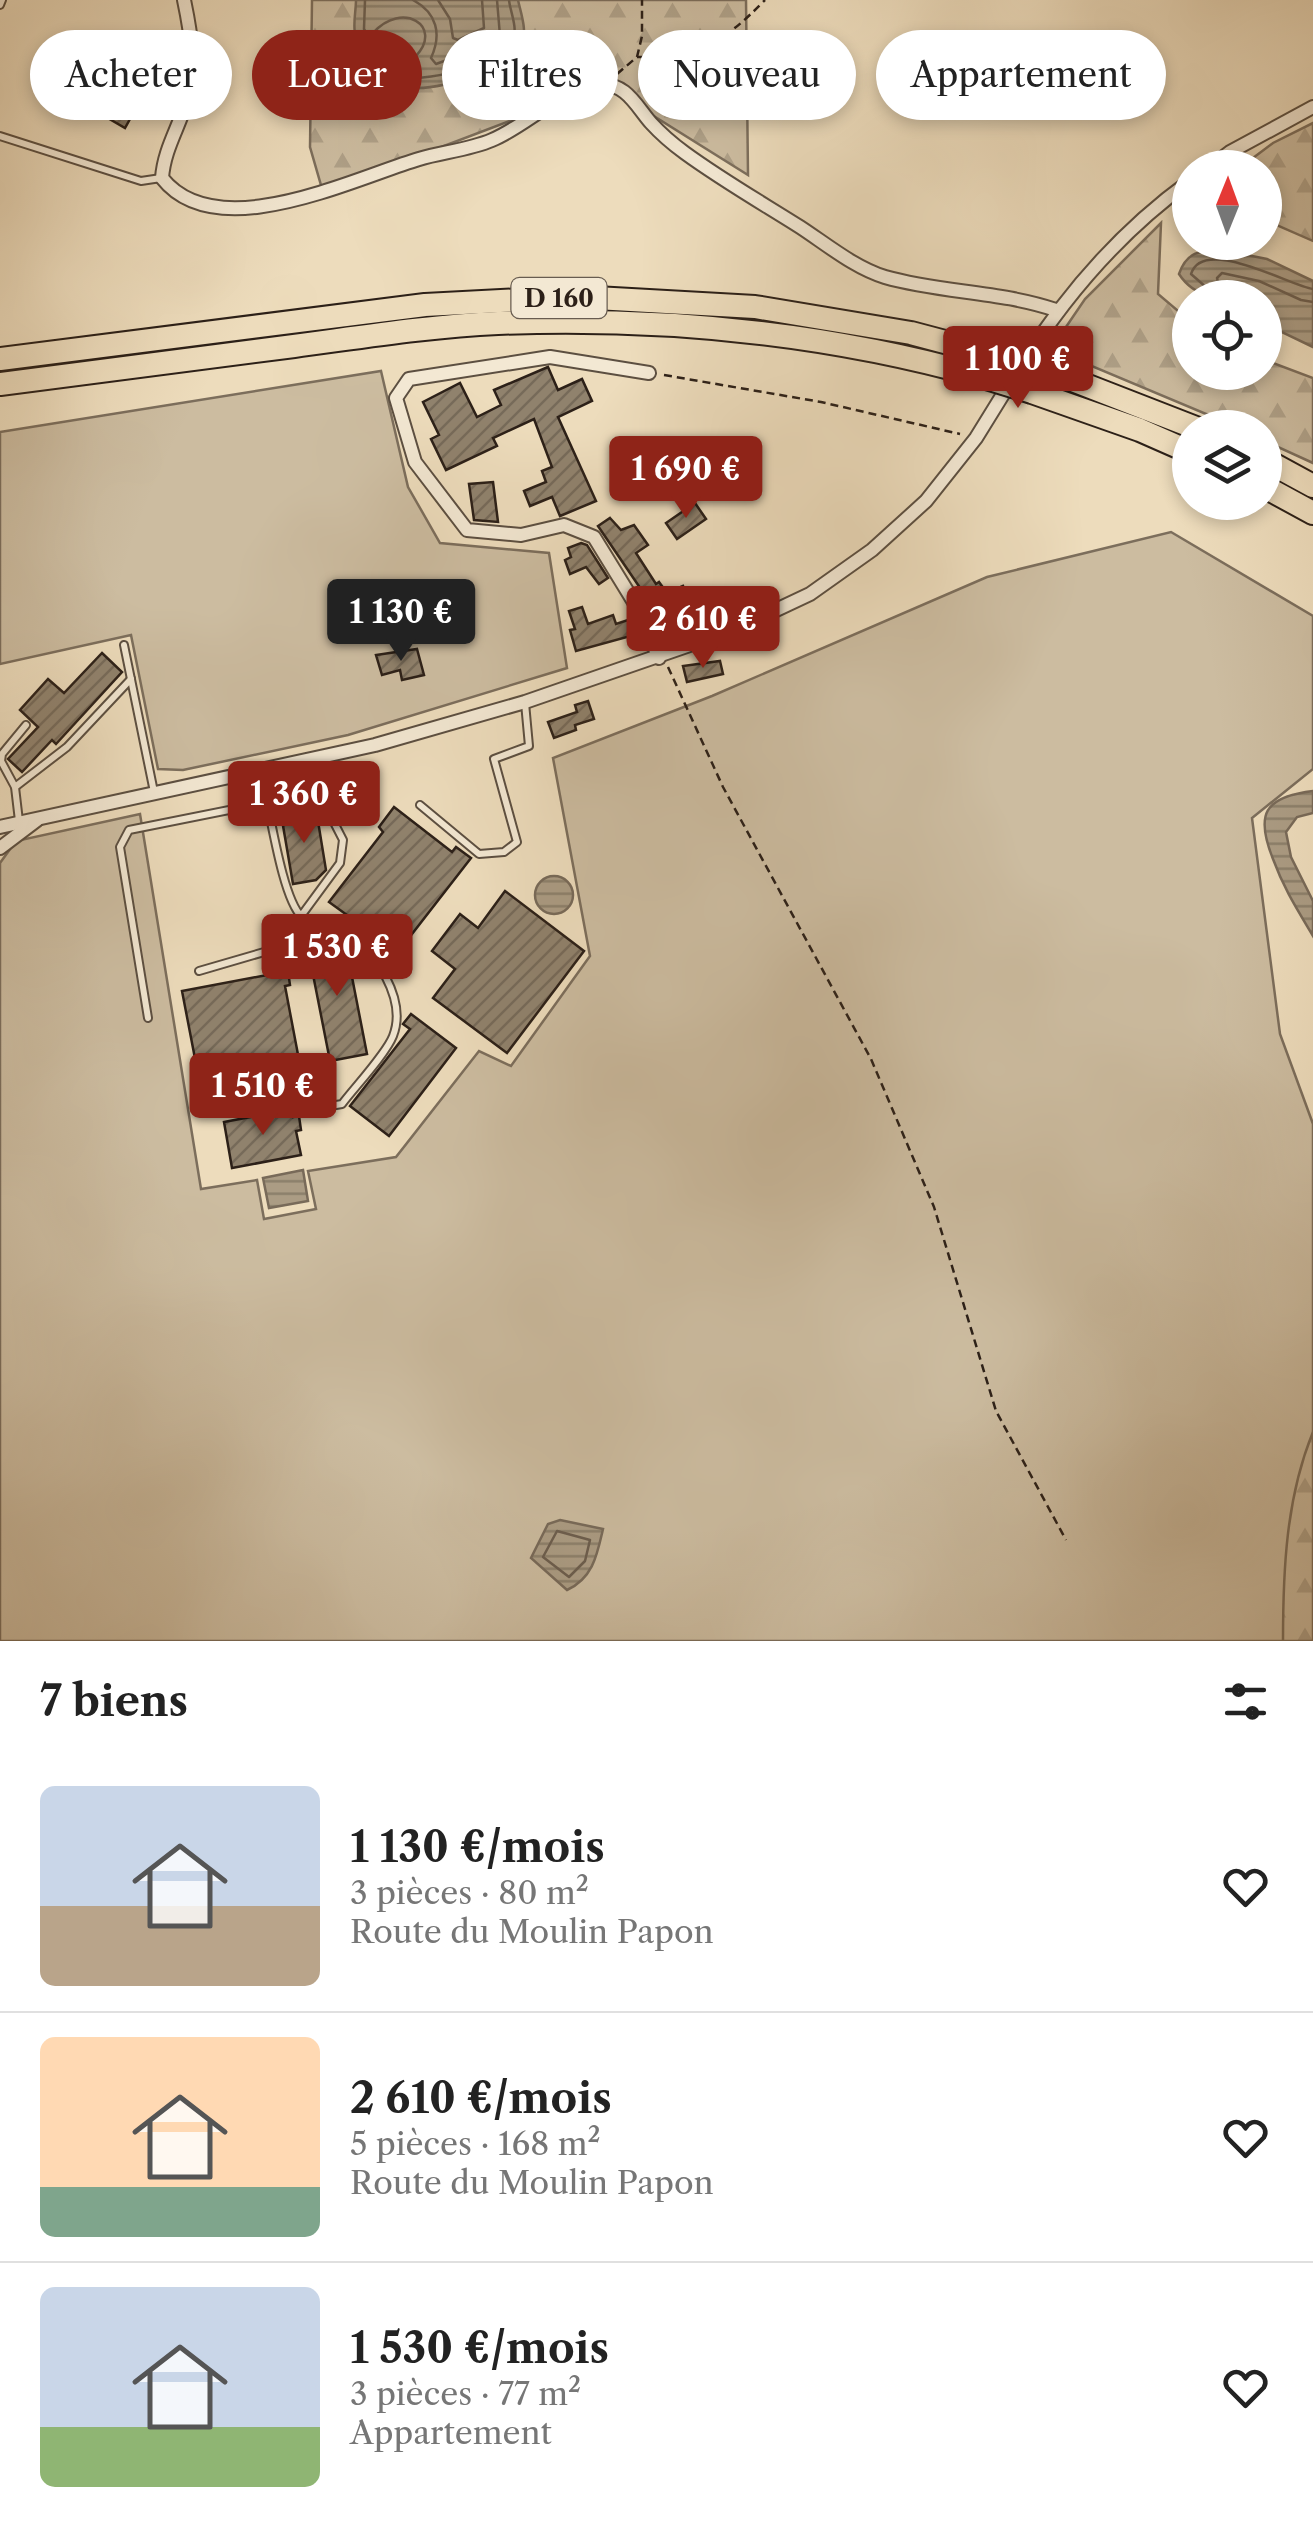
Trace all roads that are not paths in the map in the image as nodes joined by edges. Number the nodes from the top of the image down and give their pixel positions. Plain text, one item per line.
1 (184, 0) edge
2 (1313, 107) edge
3 (0, 136) edge
4 (1234, 150) edge
5 (162, 178) junction
6 (1172, 194) edge
7 (1056, 310) junction
8 (0, 359) edge
9 (648, 373) road end
10 (0, 384) edge
11 (1172, 419) edge
12 (1172, 445) edge
13 (1282, 469) edge
14 (1313, 486) edge
15 (1282, 497) edge
16 (1313, 514) edge
17 (124, 644) dead end
18 (658, 658) junction
19 (131, 680) junction
20 (524, 702) junction
21 (26, 725) dead end
22 (260, 769) junction
23 (15, 786) junction
24 (154, 793) junction
25 (269, 802) junction
26 (420, 805) dead end
27 (40, 819) junction
28 (19, 821) junction
29 (0, 828) edge
30 (0, 848) edge
31 (301, 916) junction
32 (199, 972) dead end
33 (148, 1018) dead end
34 (215, 1110) dead end

1 - 5 street
2 - 4 street
3 - 5 lane
5 - 7 street
6 - 7 street
7 - 18 street
8 - 11 highway, D 160, bridge
9 - 18 street
10 - 12 highway, D 160, bridge
13 - 14 highway
15 - 16 highway
17 - 19 lane
18 - 20 street
19 - 23 lane
19 - 24 lane
20 - 22 street
20 - 26 lane
21 - 23 lane
22 - 24 street
22 - 25 lane
23 - 28 lane
24 - 27 street
25 - 31 lane
25 - 31 lane
25 - 33 lane
27 - 28 street
27 - 30 street
28 - 29 street
31 - 32 lane
31 - 34 lane

